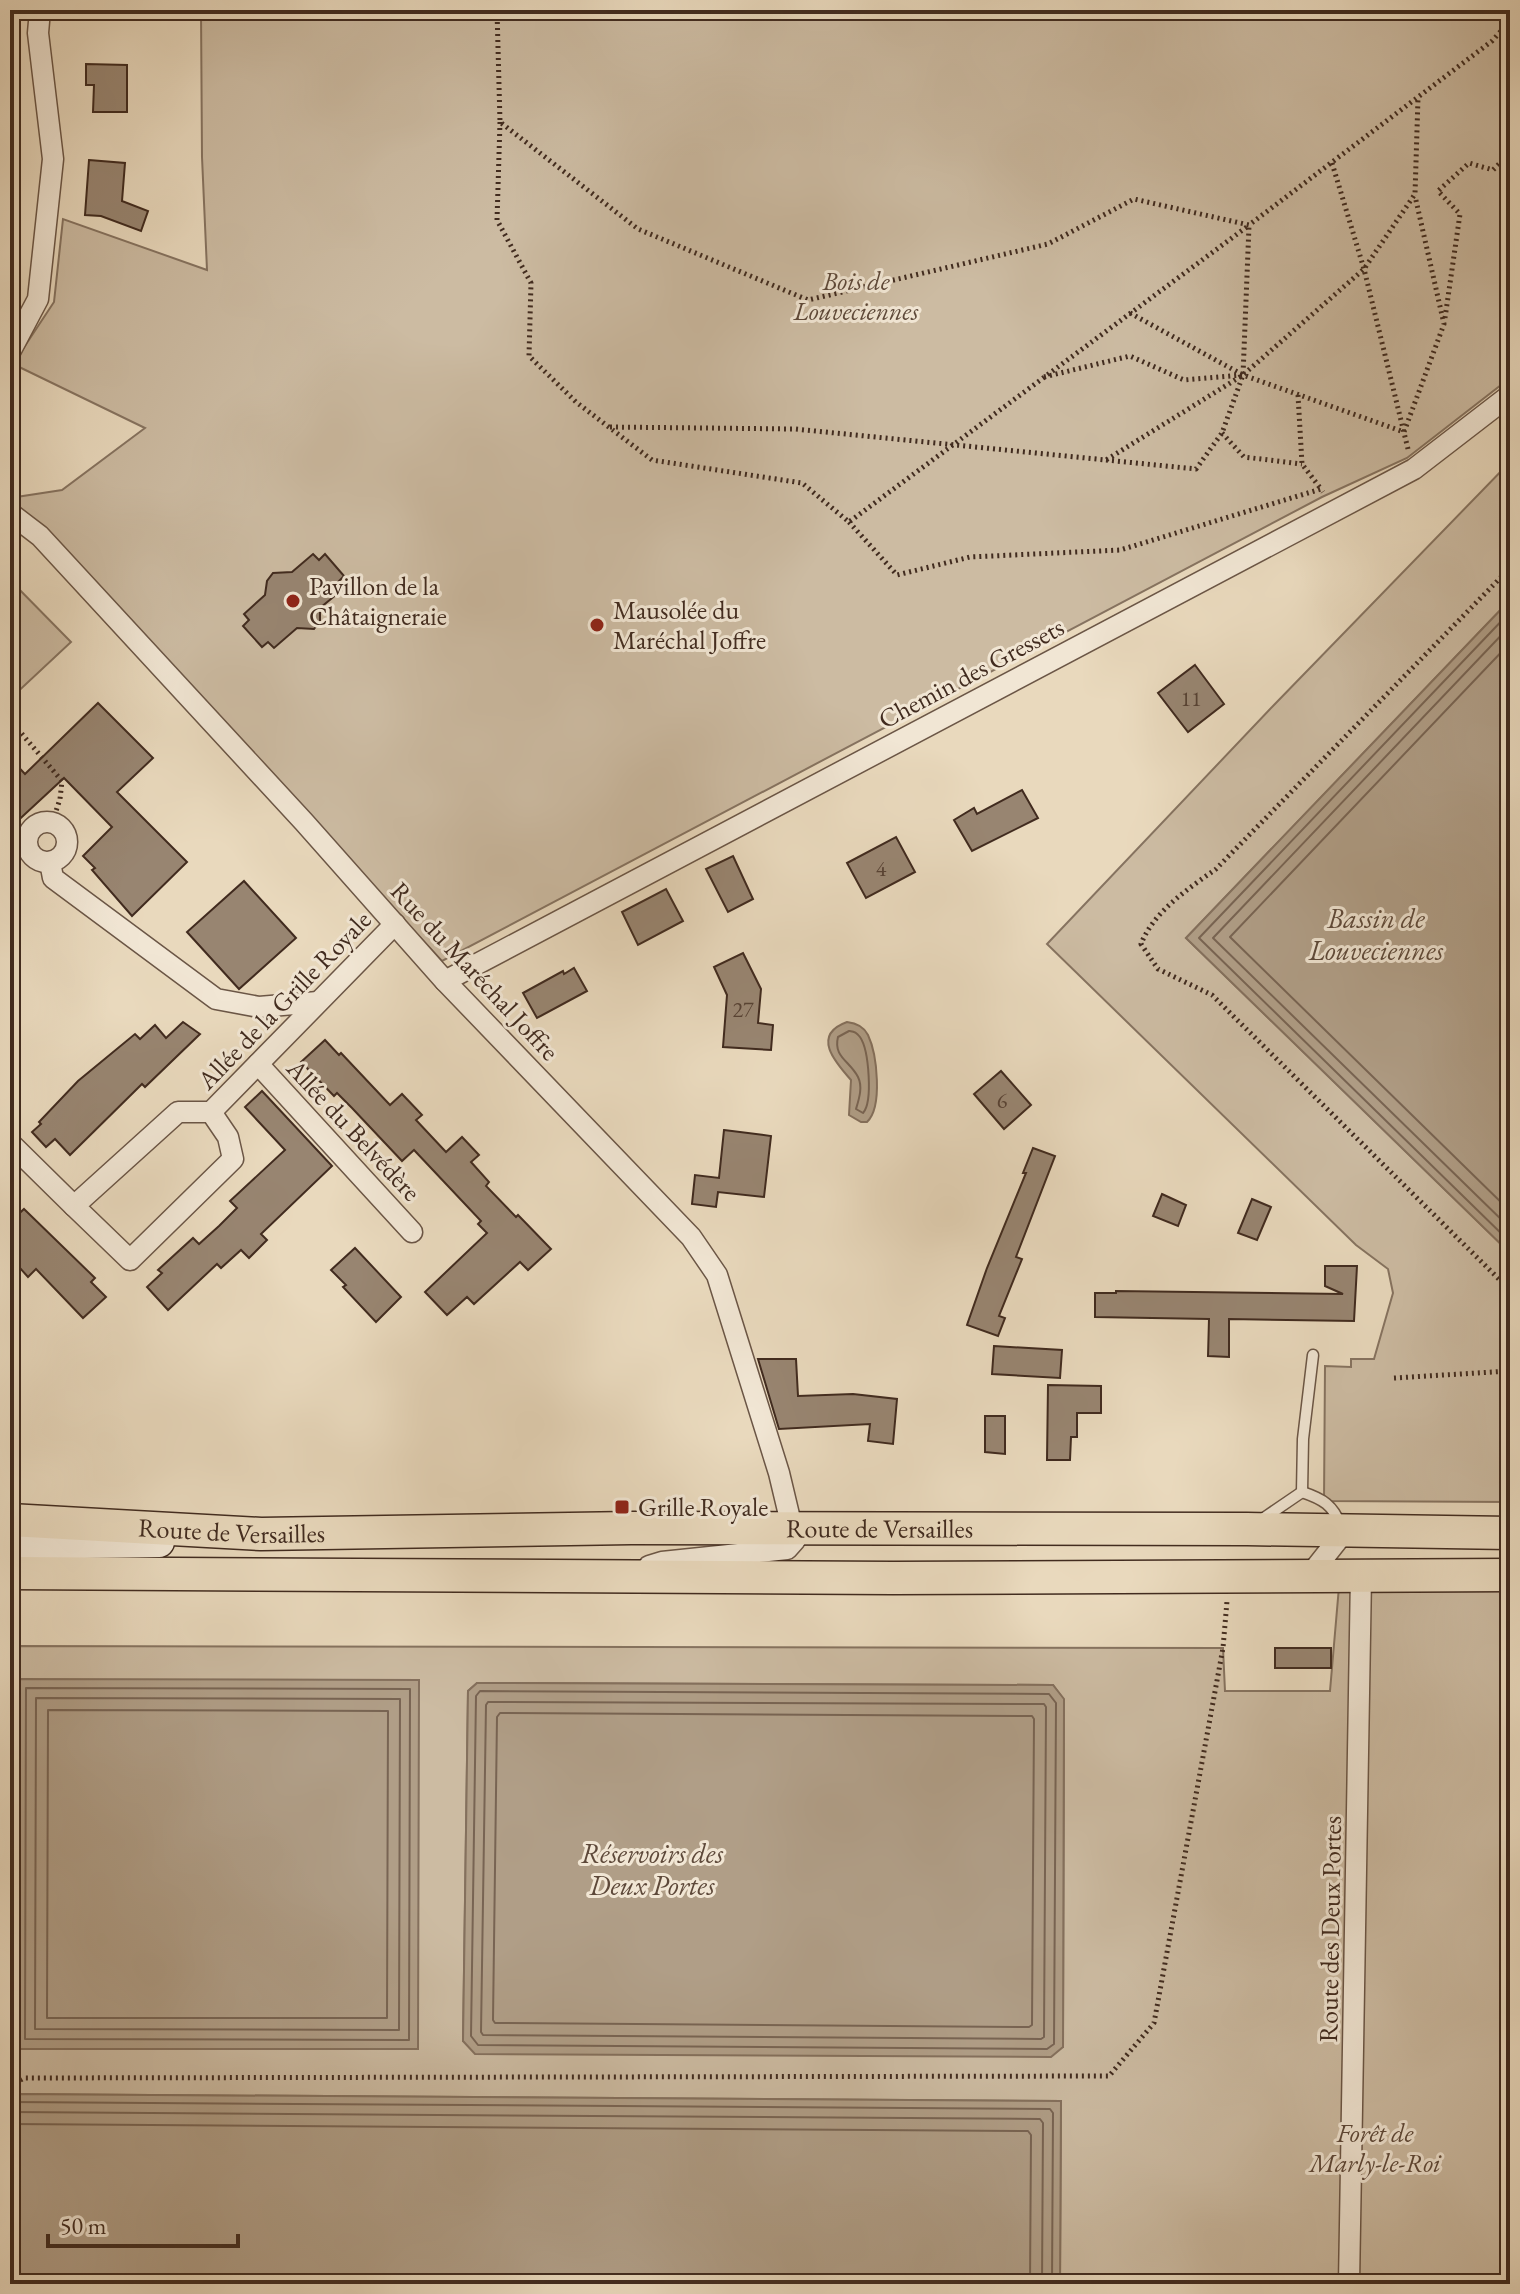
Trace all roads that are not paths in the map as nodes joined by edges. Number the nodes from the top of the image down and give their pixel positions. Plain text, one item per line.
1 (26, 10) edge
2 (40, 10) edge
3 (38, 33) junction
4 (10, 352) edge
5 (1510, 395) edge
6 (10, 513) edge
7 (50, 862) junction
8 (395, 924) junction
9 (445, 981) junction
10 (318, 1002) junction
11 (258, 1064) junction
12 (211, 1112) junction
13 (10, 1143) edge
14 (74, 1206) junction
15 (412, 1232) dead end
16 (1313, 1355) dead end
17 (1302, 1492) junction
18 (10, 1520) edge
19 (792, 1528) junction
20 (1247, 1529) junction
21 (1344, 1532) junction
22 (1510, 1533) edge
23 (261, 1534) junction
24 (10, 1544) edge
25 (10, 1573) edge
26 (1310, 1575) junction
27 (1361, 1575) junction
28 (1510, 1575) edge
29 (618, 1577) junction
30 (1349, 2284) edge

1 - 3 street
2 - 3 street
3 - 4 street
5 - 9 street, Chemin des Gressets
6 - 8 street, Rue du Maréchal Joffre
7 - 7 street
7 - 10 street
8 - 9 street, Rue du Maréchal Joffre
8 - 10 street, Allée de la Grille Royale
9 - 19 street, Rue du Maréchal Joffre
10 - 11 street, Allée de la Grille Royale
11 - 12 street, Allée de la Grille Royale
11 - 15 street, Allée du Belvédère
12 - 14 street, Allée de la Grille Royale
12 - 14 street, Allée de la Grille Royale
13 - 14 street
16 - 17 lane
17 - 20 lane
17 - 21 lane
18 - 23 main road, Route de Versailles
19 - 20 main road, Route de Versailles
19 - 23 main road, Route de Versailles
19 - 29 street
20 - 21 main road, Route de Versailles
21 - 22 main road, Route de Versailles
21 - 26 street
23 - 24 main road
25 - 29 main road, Route de Versailles
26 - 27 main road, Route de Versailles
26 - 29 main road, Route de Versailles
27 - 28 main road, Route de Versailles
27 - 30 street, Route des Deux Portes

